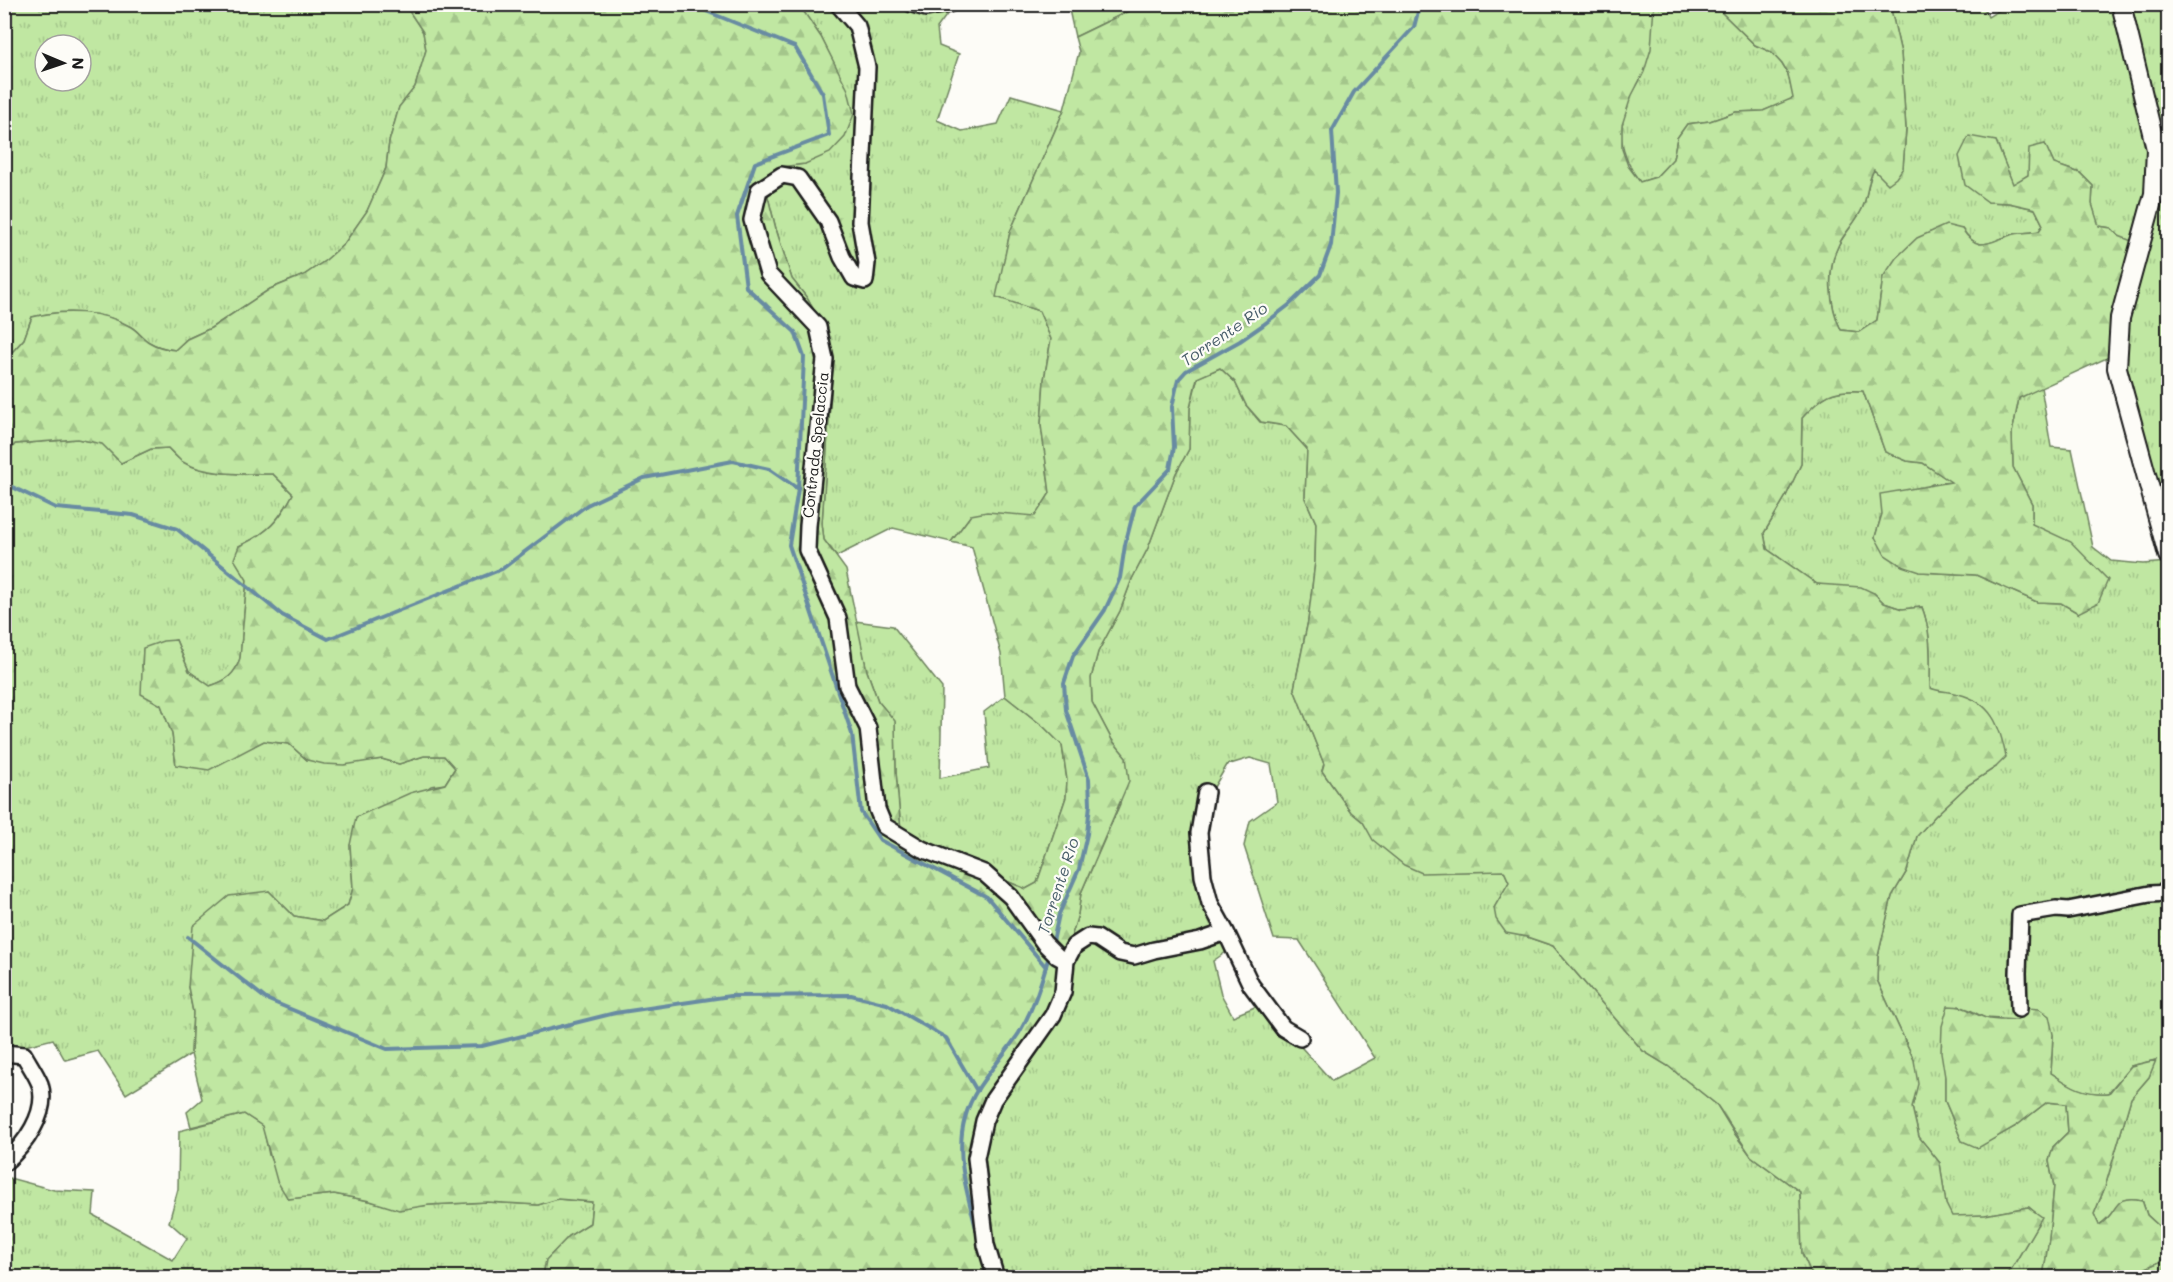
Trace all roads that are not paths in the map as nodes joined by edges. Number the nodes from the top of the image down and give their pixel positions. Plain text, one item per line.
1 (838, 4) edge
2 (912, 4) edge
3 (949, 4) edge
4 (2121, 4) edge
5 (2169, 555) edge
6 (1206, 792) dead end
7 (2169, 893) edge
8 (1226, 932) junction
9 (1062, 958) junction
10 (2019, 1009) dead end
11 (1300, 1038) dead end
12 (4, 1053) edge
13 (4, 1163) edge
14 (996, 1278) edge

1 - 9 street, Contrada Spelaccia
2 - 3 street
4 - 5 street
6 - 8 street
7 - 10 street
8 - 9 street
8 - 11 street
9 - 14 street
12 - 13 street

